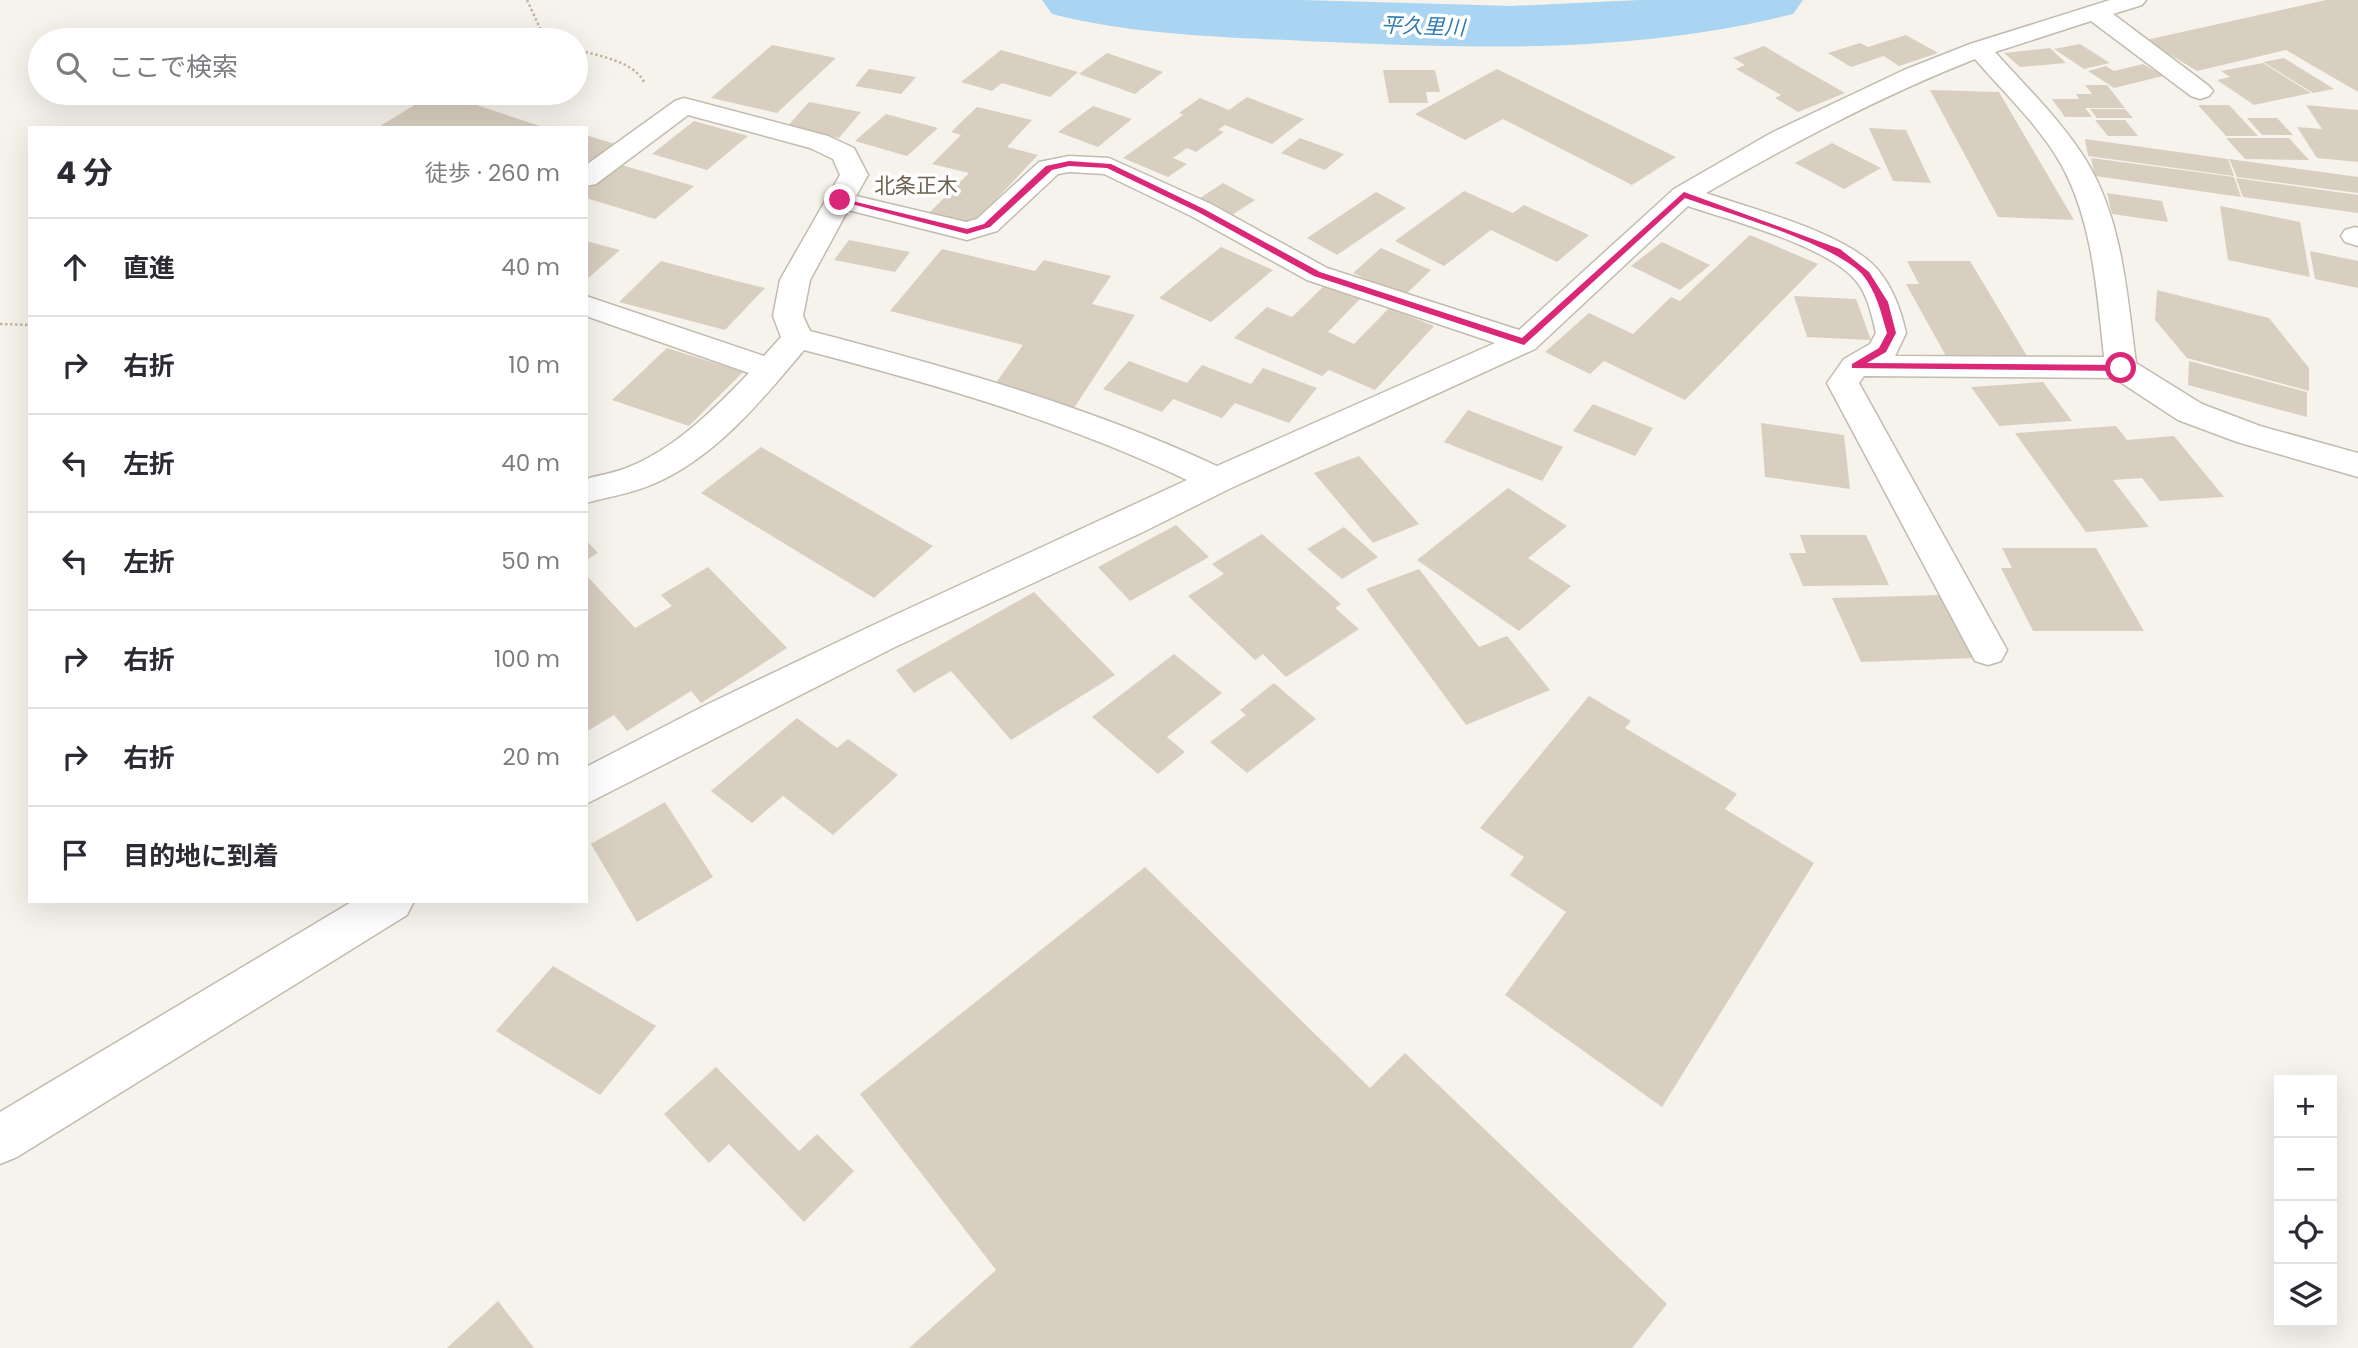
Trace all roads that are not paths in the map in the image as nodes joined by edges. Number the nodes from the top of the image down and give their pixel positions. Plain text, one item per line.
1 (2134, 0) edge
2 (2094, 12) junction
3 (1979, 50) junction
4 (2200, 91) dead end
5 (588, 177) edge
6 (1684, 195) junction
7 (840, 200) junction
8 (588, 306) edge
9 (797, 338) junction
10 (1524, 342) junction
11 (1855, 366) junction
12 (2121, 368) junction
13 (770, 369) junction
14 (2358, 465) edge
15 (1217, 480) junction
16 (588, 490) edge
17 (1988, 650) dead end
18 (588, 786) edge
19 (389, 903) edge
20 (0, 1140) edge

1 - 2 street
2 - 3 street
2 - 4 street
3 - 6 street
3 - 12 street
5 - 7 street
6 - 10 street
6 - 11 street
7 - 9 street
7 - 10 street
8 - 13 street
9 - 13 street
9 - 15 street
10 - 15 street
11 - 12 street
11 - 17 street
12 - 14 street
13 - 16 street
15 - 18 street
19 - 20 street

